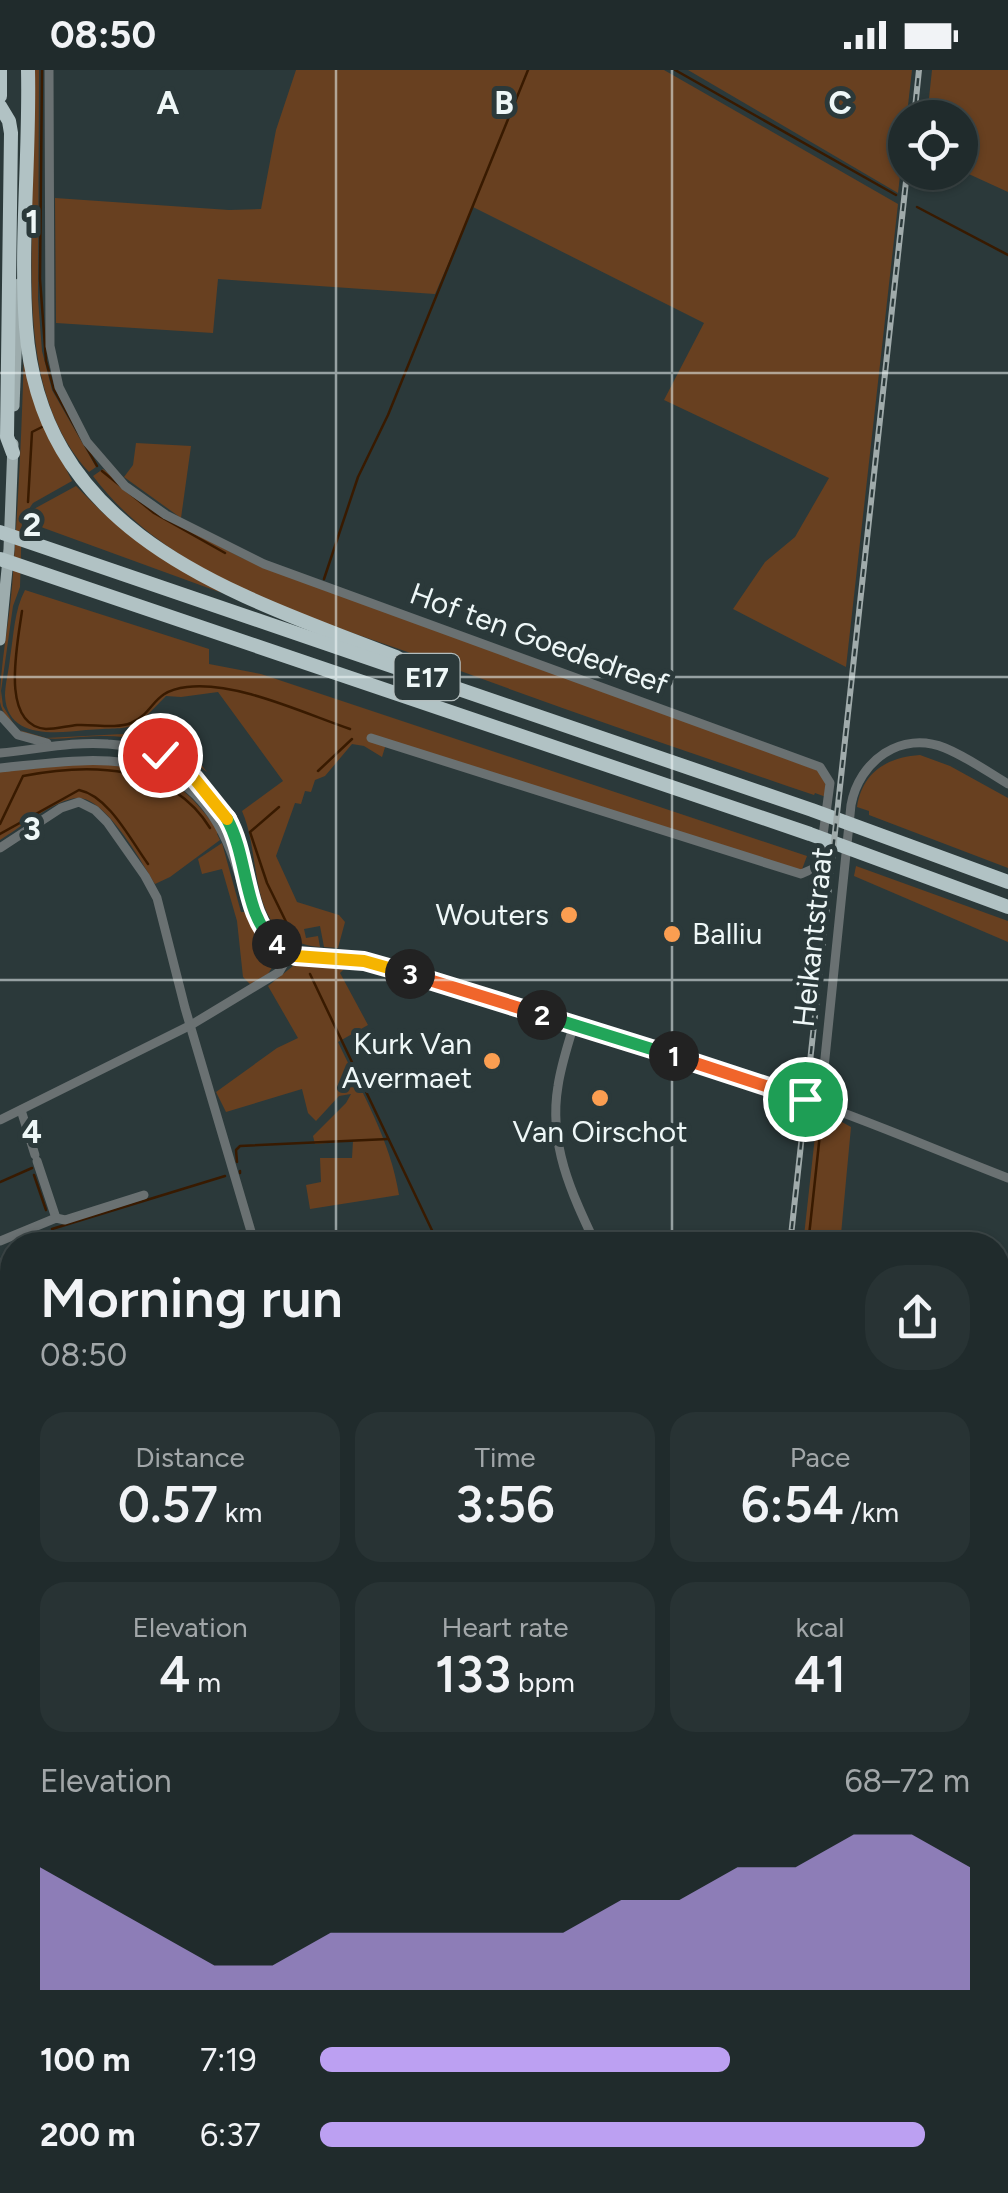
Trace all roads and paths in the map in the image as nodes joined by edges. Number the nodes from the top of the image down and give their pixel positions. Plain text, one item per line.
1 (0, 70) edge
2 (25, 70) edge
3 (49, 70) edge
4 (0, 96) edge
5 (0, 106) edge
6 (13, 453) junction
7 (0, 532) edge
8 (0, 559) edge
9 (0, 640) edge
10 (428, 678) junction
11 (0, 715) edge
12 (371, 738) dead end
13 (133, 746) junction
14 (0, 752) edge
15 (0, 768) edge
16 (1008, 784) edge
17 (0, 848) edge
18 (1008, 882) edge
19 (1008, 906) edge
20 (254, 916) junction
21 (290, 954) junction
22 (574, 1024) junction
23 (191, 1025) junction
24 (816, 1104) junction
25 (20, 1110) junction
26 (0, 1120) edge
27 (1008, 1178) edge
28 (144, 1194) dead end
29 (56, 1218) junction
30 (20, 1232) edge
31 (251, 1232) edge
32 (590, 1232) edge

1 - 4 highway
2 - 6 main road
2 - 10 highway
3 - 12 street, Hof ten Goededreef
5 - 6 highway
6 - 9 main road
7 - 10 highway, E17
8 - 19 highway, E17
10 - 18 highway, E17
11 - 13 street
13 - 14 street
13 - 20 street
15 - 20 street
16 - 24 street, Heikantstraat
17 - 23 street
20 - 21 street
21 - 22 street
21 - 23 street
22 - 24 street
22 - 32 street
23 - 25 street
23 - 31 street
24 - 27 street
25 - 26 street
25 - 29 street
28 - 29 street
29 - 30 street

